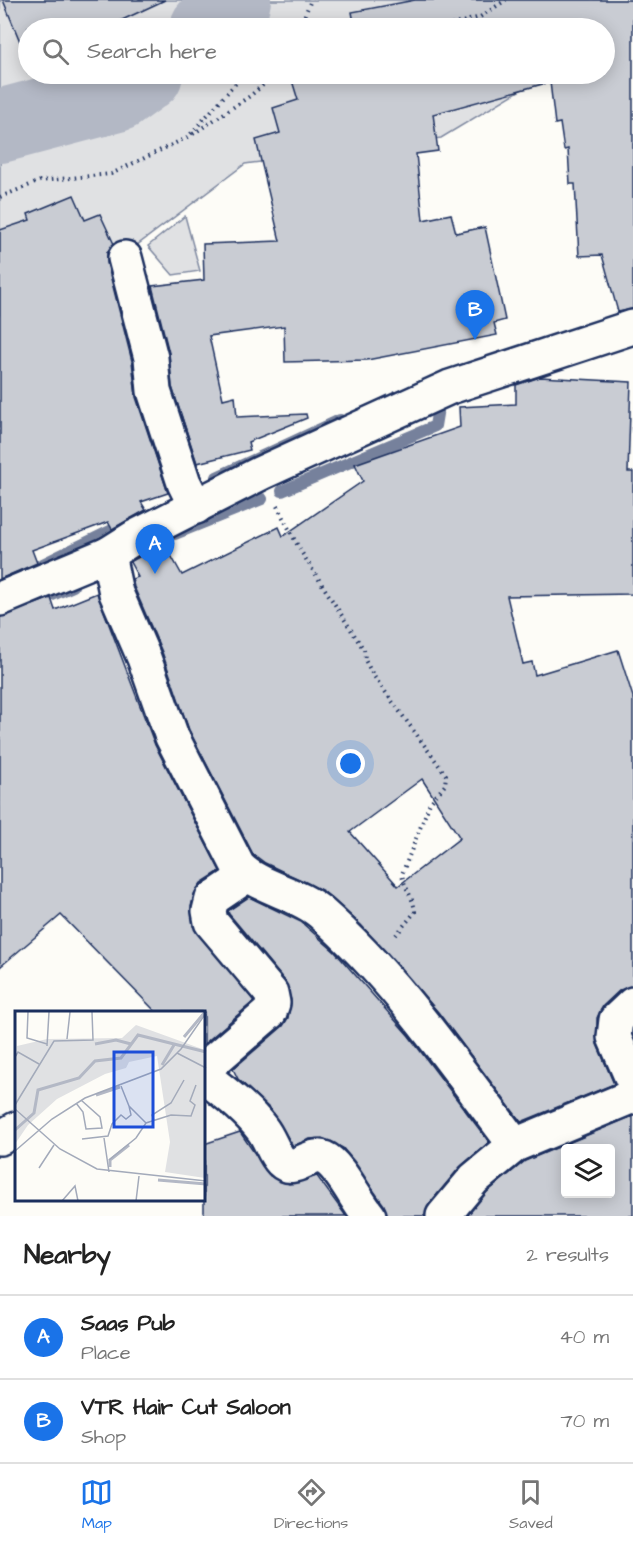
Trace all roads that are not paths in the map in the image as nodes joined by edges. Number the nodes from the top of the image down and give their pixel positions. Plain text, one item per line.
1 (125, 258) dead end
2 (633, 327) edge
3 (196, 507) junction
4 (108, 554) junction
5 (0, 599) edge
6 (246, 876) junction
7 (633, 1004) edge
8 (206, 1067) edge
9 (206, 1078) edge
10 (633, 1081) edge
11 (633, 1096) edge
12 (15, 1130) edge
13 (0, 1138) edge
14 (515, 1145) junction
15 (369, 1216) edge
16 (443, 1216) edge

1 - 3 street
2 - 3 street
3 - 4 street
4 - 5 street
4 - 6 street
6 - 8 street
6 - 14 street
7 - 10 street
9 - 15 street
11 - 14 street
12 - 13 street
14 - 16 street

